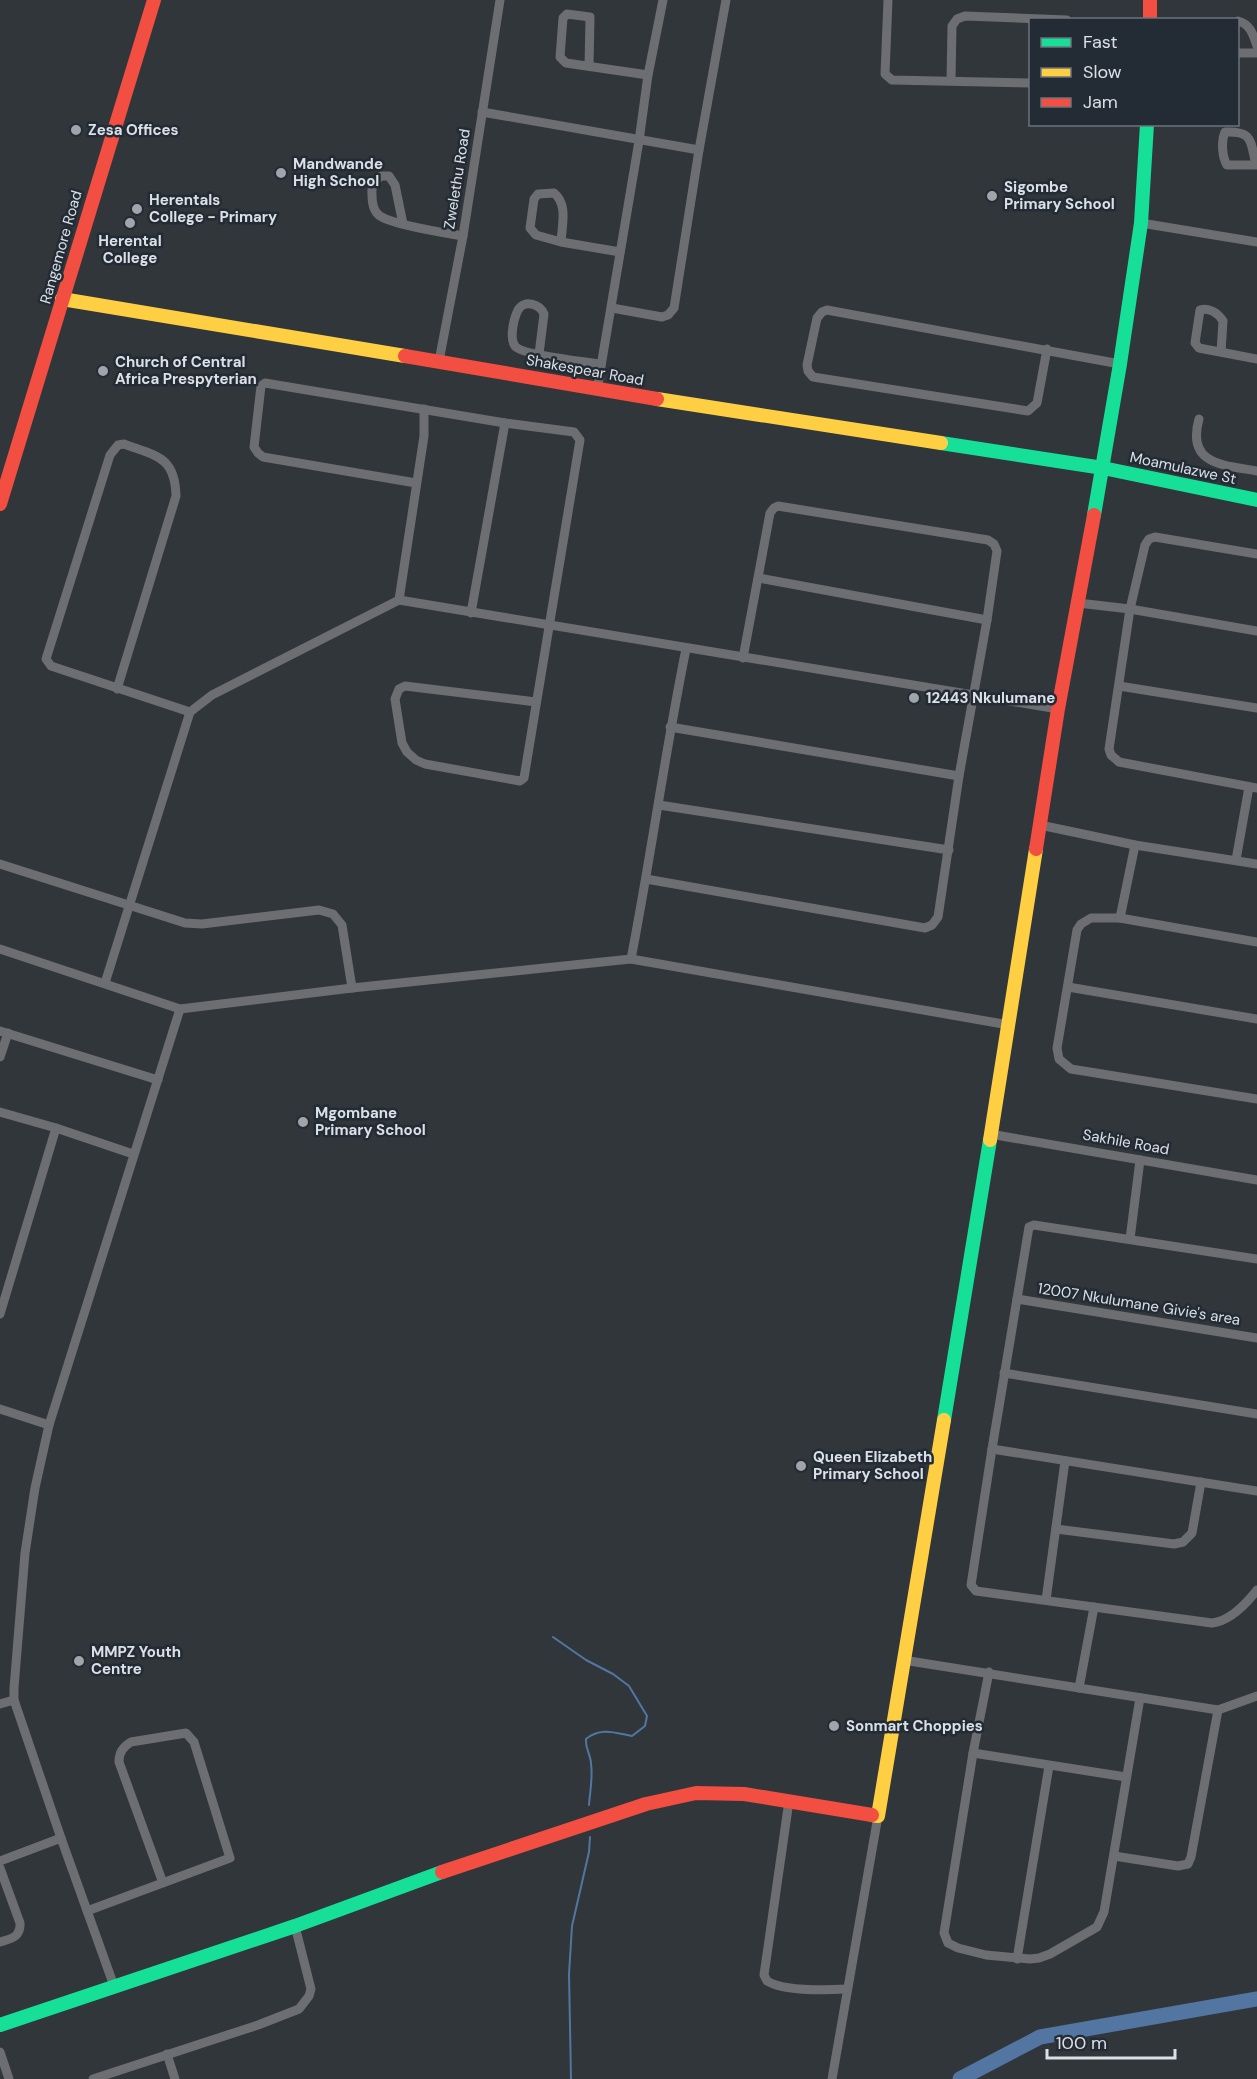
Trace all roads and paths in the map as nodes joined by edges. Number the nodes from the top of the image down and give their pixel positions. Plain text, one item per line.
1 (154, 0) edge
2 (500, 0) edge
3 (663, 0) edge
4 (726, 0) edge
5 (888, 0) edge
6 (1150, 0) edge
7 (1150, 18) edge
8 (1029, 19) edge
9 (1239, 21) edge
10 (1257, 46) edge
11 (1239, 53) edge
12 (1257, 53) edge
13 (589, 66) junction
14 (648, 75) junction
15 (951, 80) junction
16 (1029, 83) edge
17 (482, 112) junction
18 (1147, 126) edge
19 (639, 141) junction
20 (699, 150) junction
21 (1257, 165) edge
22 (1141, 222) junction
23 (403, 224) junction
24 (463, 236) junction
25 (561, 242) junction
26 (1257, 242) edge
27 (620, 252) junction
28 (62, 299) junction
29 (612, 308) junction
30 (1047, 349) junction
31 (1221, 352) junction
32 (539, 354) junction
33 (1257, 359) edge
34 (439, 362) junction
35 (601, 364) junction
36 (1120, 364) junction
37 (597, 390) junction
38 (424, 409) junction
39 (1199, 419) dead end
40 (505, 423) junction
41 (1102, 468) junction
42 (1257, 471) edge
43 (4, 479) edge
44 (416, 483) junction
45 (1257, 500) edge
46 (0, 504) edge
47 (1257, 554) edge
48 (759, 578) junction
49 (399, 600) junction
50 (1078, 603) junction
51 (1130, 609) junction
52 (471, 613) junction
53 (987, 620) junction
54 (550, 626) junction
55 (1257, 631) edge
56 (686, 649) junction
57 (743, 658) junction
58 (1119, 686) junction
59 (117, 688) junction
60 (973, 695) junction
61 (536, 702) junction
62 (1257, 708) edge
63 (1058, 709) junction
64 (190, 712) junction
65 (670, 727) junction
66 (959, 776) junction
67 (1253, 788) edge
68 (659, 805) junction
69 (1040, 825) junction
70 (1135, 845) junction
71 (949, 850) junction
72 (1236, 860) junction
73 (0, 864) edge
74 (1257, 864) edge
75 (646, 879) junction
76 (130, 904) junction
77 (1120, 918) junction
78 (1257, 942) edge
79 (0, 949) edge
80 (631, 959) junction
81 (105, 983) junction
82 (1068, 987) junction
83 (351, 988) junction
84 (180, 1009) junction
85 (1257, 1019) edge
86 (1009, 1025) junction
87 (4, 1032) edge
88 (0, 1058) edge
89 (158, 1080) junction
90 (1257, 1099) edge
91 (0, 1112) edge
92 (57, 1128) junction
93 (990, 1134) junction
94 (133, 1154) junction
95 (1140, 1160) junction
96 (1257, 1180) edge
97 (1130, 1239) junction
98 (1257, 1259) edge
99 (1017, 1299) junction
100 (0, 1314) edge
101 (1257, 1338) edge
102 (1004, 1373) junction
103 (0, 1409) edge
104 (1257, 1414) edge
105 (49, 1425) junction
106 (992, 1449) junction
107 (1065, 1461) junction
108 (1201, 1482) junction
109 (1257, 1491) edge
110 (1056, 1529) junction
111 (1257, 1590) edge
112 (1046, 1600) junction
113 (1094, 1607) junction
114 (903, 1660) junction
115 (989, 1672) junction
116 (1079, 1688) junction
117 (1257, 1696) edge
118 (1140, 1698) junction
119 (15, 1700) junction
120 (0, 1704) edge
121 (1218, 1710) junction
122 (973, 1754) junction
123 (1049, 1767) junction
124 (1126, 1777) junction
125 (789, 1801) junction
126 (878, 1816) junction
127 (61, 1838) junction
128 (1114, 1856) junction
129 (0, 1861) edge
130 (0, 1868) edge
131 (163, 1883) junction
132 (87, 1911) junction
133 (295, 1926) junction
134 (0, 1942) edge
135 (1017, 1959) junction
136 (114, 1986) junction
137 (847, 1989) junction
138 (0, 2025) edge
139 (0, 2052) edge
140 (167, 2054) junction
141 (9, 2079) edge
142 (93, 2079) edge
143 (175, 2079) edge
144 (832, 2079) edge

1 - 28 street, Rangemore Road
2 - 17 street, Zwelethu Road
3 - 14 street
4 - 20 street
5 - 15 street
6 - 7 street
8 - 15 street
9 - 10 street
11 - 12 street
13 - 13 street
13 - 14 street
14 - 19 street
15 - 16 street
17 - 19 street
17 - 24 street, Zwelethu Road
18 - 22 street
19 - 20 street
19 - 27 street
20 - 29 street
21 - 21 street
22 - 26 street
22 - 36 street
23 - 23 street
23 - 24 street
24 - 34 street, Zwelethu Road
25 - 25 street
25 - 27 street
27 - 29 street
28 - 34 street, Shakespear Road
28 - 43 street, Rangemore Road
29 - 35 street
30 - 30 street
30 - 36 street
31 - 31 street
31 - 33 street
32 - 32 street
32 - 35 street
34 - 37 street, Shakespear Road
35 - 37 street
36 - 41 street
37 - 41 street, Shakespear Road
38 - 40 street
38 - 44 street
38 - 44 street
39 - 42 street
40 - 52 street
40 - 54 street
41 - 45 street, Moamulazwe St
41 - 50 street
43 - 46 street, Rangemore Road
44 - 49 street
47 - 51 street
48 - 53 street
48 - 53 street
48 - 57 street
49 - 52 street
49 - 64 street
50 - 51 street
50 - 63 street
51 - 55 street
51 - 58 street
52 - 54 street
53 - 60 street
54 - 56 street
54 - 61 street
56 - 57 street
56 - 65 street
57 - 60 street
58 - 62 street
58 - 67 street
59 - 59 street
59 - 64 street
60 - 63 street
60 - 66 street
61 - 61 street
63 - 69 street
64 - 76 street
65 - 66 street
65 - 68 street
66 - 71 street
67 - 72 street
68 - 71 street
68 - 75 street
69 - 70 street
69 - 86 street
70 - 72 street
70 - 77 street
71 - 75 street
72 - 74 street
73 - 76 street
75 - 80 street
76 - 81 street
76 - 83 street
77 - 78 street
77 - 82 street
79 - 81 street
80 - 83 street
80 - 86 street
81 - 84 street
82 - 85 street
82 - 90 street
83 - 84 street
84 - 89 street
86 - 93 street
87 - 88 street
87 - 89 street
89 - 94 street
91 - 92 street
92 - 94 street
92 - 100 street
93 - 95 street, Sakhile Road
93 - 114 street
94 - 105 street
95 - 96 street, Sakhile Road
95 - 97 street
97 - 98 street
97 - 99 street
99 - 101 street, 12007 Nkulumane Givie's area
99 - 102 street
102 - 104 street
102 - 106 street
103 - 105 street
105 - 119 street
106 - 107 street
106 - 112 street
107 - 108 street
107 - 110 street
108 - 109 street
108 - 110 street
110 - 112 street
111 - 113 street
112 - 113 street
113 - 116 street
114 - 115 street
114 - 126 street
115 - 116 street
115 - 122 street
116 - 118 street
117 - 121 street
118 - 121 street
118 - 124 street
119 - 120 street
119 - 127 street
121 - 128 street
122 - 123 street
122 - 135 street
123 - 124 street
123 - 135 street
124 - 128 street
125 - 126 street
125 - 133 street
125 - 137 street
126 - 137 street
127 - 129 street
127 - 132 street
128 - 135 street
130 - 134 street
131 - 131 street
131 - 132 street
132 - 136 street
133 - 136 street
133 - 140 street
136 - 138 street
137 - 144 street
139 - 141 street
140 - 142 street
140 - 143 street

